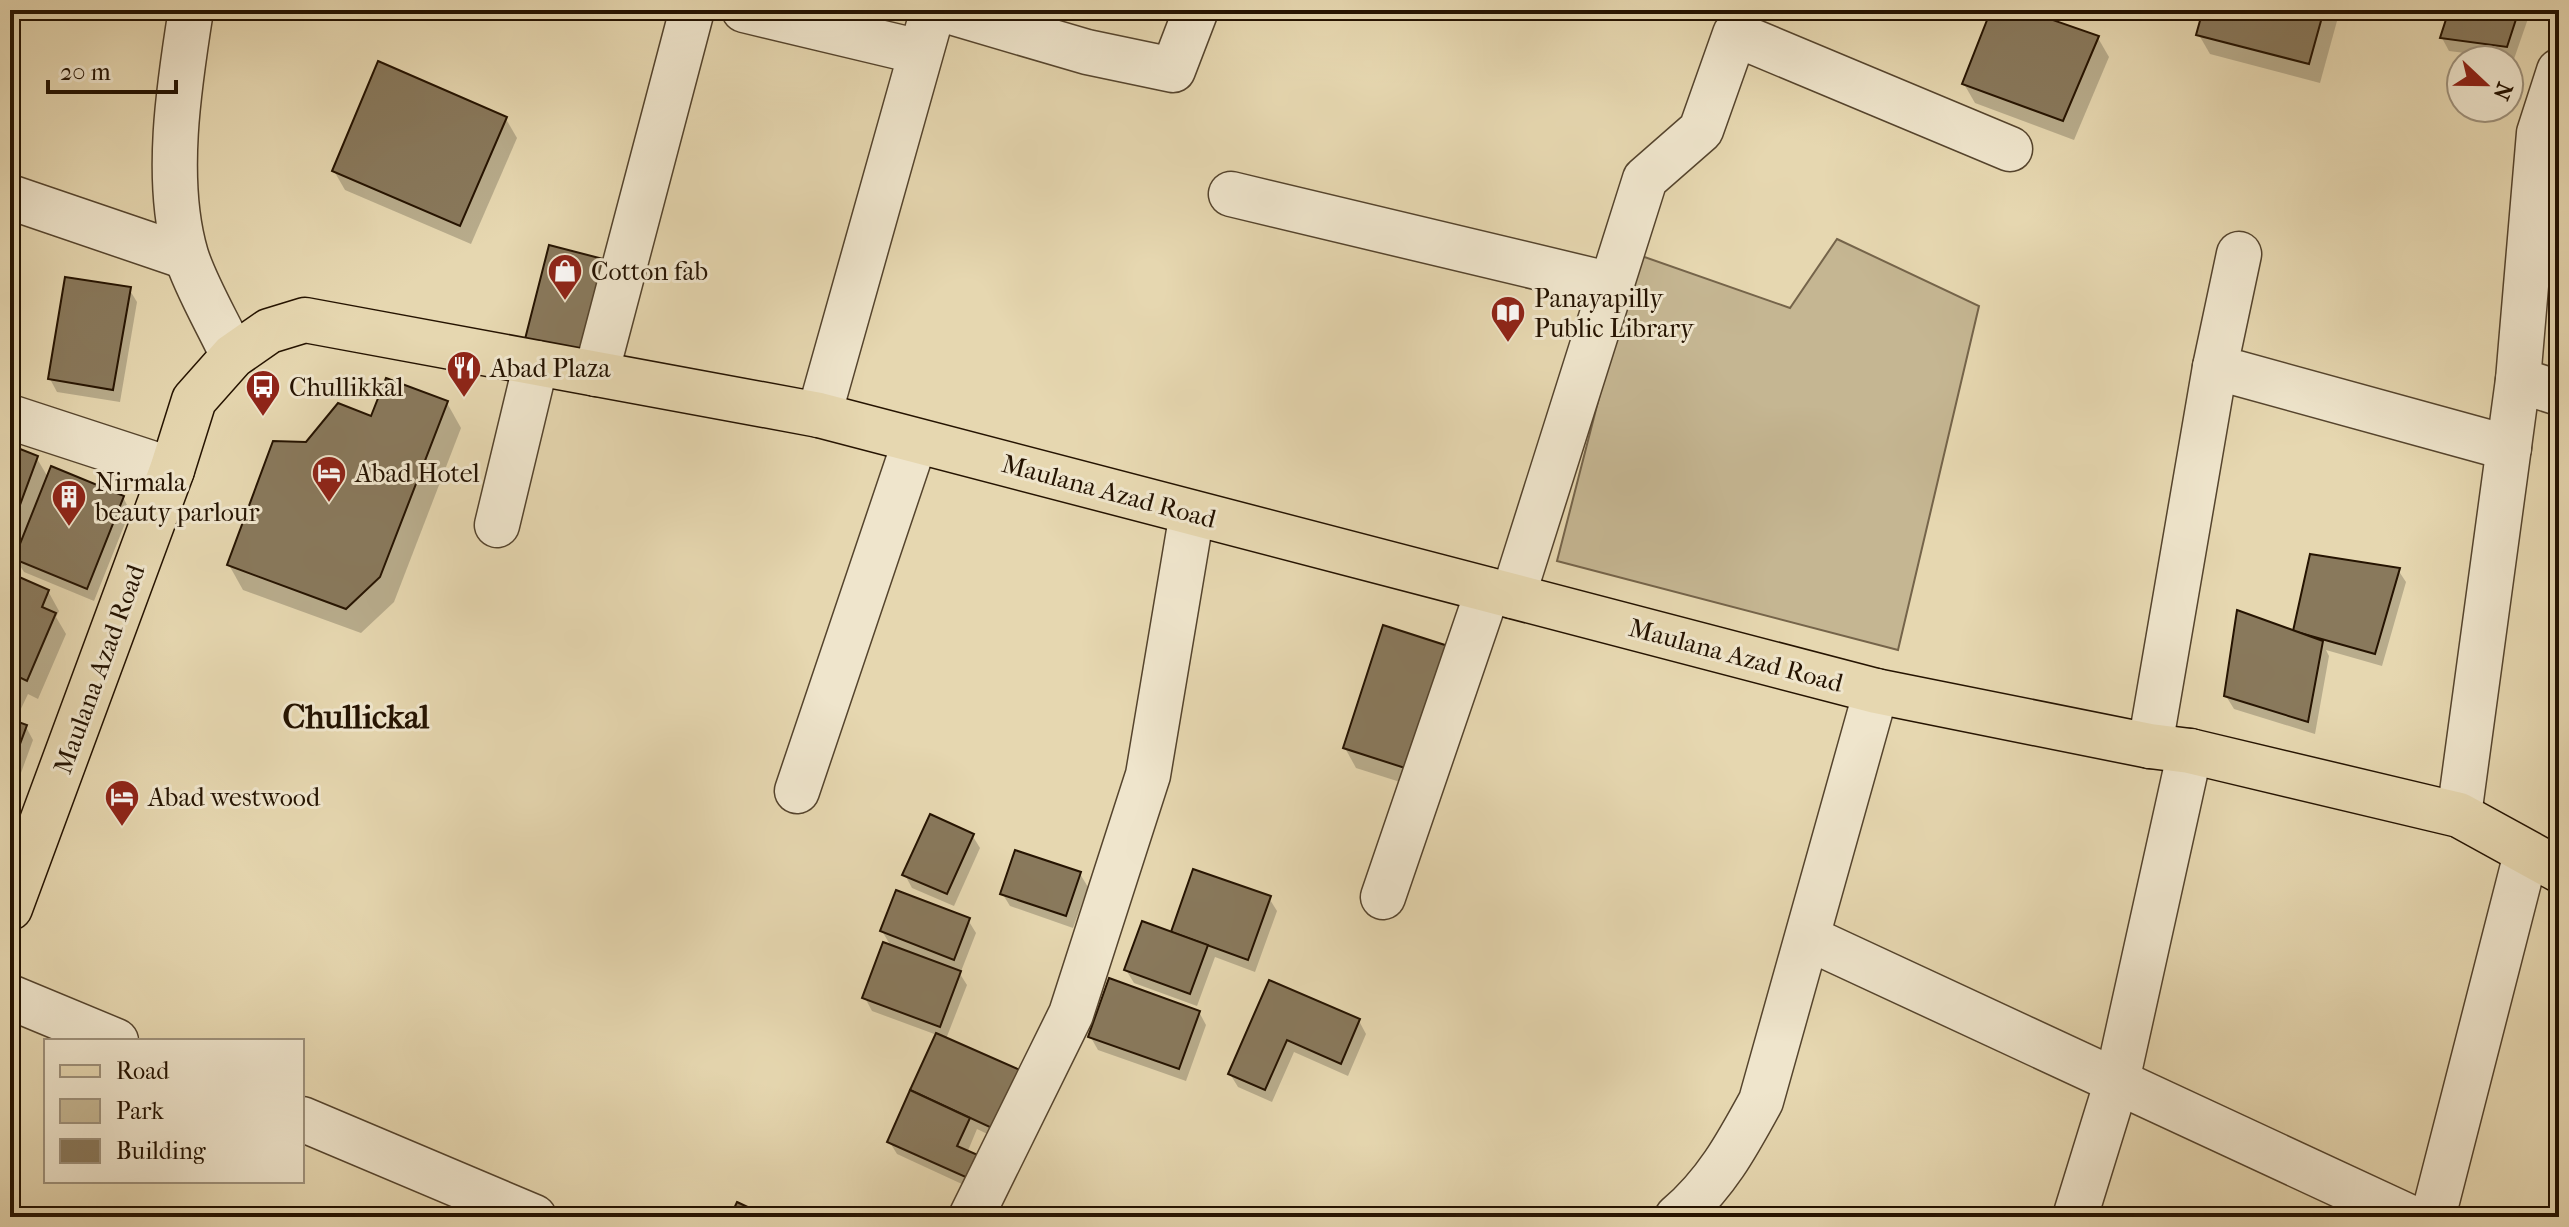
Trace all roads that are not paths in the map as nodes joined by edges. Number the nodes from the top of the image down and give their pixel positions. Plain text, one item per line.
1 (191, 10) edge
2 (692, 10) edge
3 (744, 10) edge
4 (933, 10) edge
5 (944, 10) edge
6 (1196, 10) edge
7 (920, 52) junction
8 (2559, 71) edge
9 (2010, 149) dead end
10 (1231, 194) dead end
11 (10, 197) edge
12 (2239, 254) dead end
13 (186, 257) junction
14 (1612, 285) junction
15 (233, 356) junction
16 (536, 363) junction
17 (2215, 367) junction
18 (596, 374) junction
19 (2518, 380) junction
20 (2559, 393) edge
21 (819, 415) junction
22 (10, 417) edge
23 (915, 441) junction
24 (2509, 448) junction
25 (172, 470) junction
26 (1192, 513) junction
27 (497, 525) dead end
28 (1501, 593) junction
29 (1876, 691) junction
30 (2170, 749) junction
31 (797, 791) dead end
32 (2459, 815) junction
33 (2542, 862) edge
34 (1383, 897) dead end
35 (10, 908) edge
36 (1808, 938) junction
37 (10, 997) edge
38 (111, 1039) edge
39 (2117, 1081) junction
40 (304, 1120) edge
41 (515, 1213) edge
42 (971, 1217) edge
43 (1677, 1217) edge
44 (2075, 1217) edge
45 (2409, 1217) edge
46 (2433, 1217) edge

1 - 13 street
2 - 18 street
3 - 7 street
4 - 7 street
5 - 6 street
7 - 21 street
8 - 19 street
9 - 14 street
10 - 14 street
11 - 13 street
12 - 17 street
13 - 15 street
14 - 28 street
15 - 16 main road, Maulana Azad Road
15 - 25 main road, Maulana Azad Road
16 - 18 main road, Maulana Azad Road
16 - 27 street
17 - 24 street
17 - 30 street
18 - 21 main road, Maulana Azad Road
19 - 20 street
19 - 24 street
21 - 23 main road, Maulana Azad Road
22 - 25 street
23 - 26 main road, Maulana Azad Road
23 - 31 street
24 - 32 street
25 - 35 main road, Maulana Azad Road
26 - 28 main road, Maulana Azad Road
26 - 42 street
28 - 29 main road, Maulana Azad Road
28 - 34 street
29 - 30 main road, Maulana Azad Road
29 - 36 street
30 - 32 main road, Maulana Azad Road
30 - 39 street
32 - 33 main road, Maulana Azad Road
33 - 46 street
36 - 39 street
36 - 43 street
37 - 38 street
39 - 44 street
39 - 45 street
40 - 41 street

